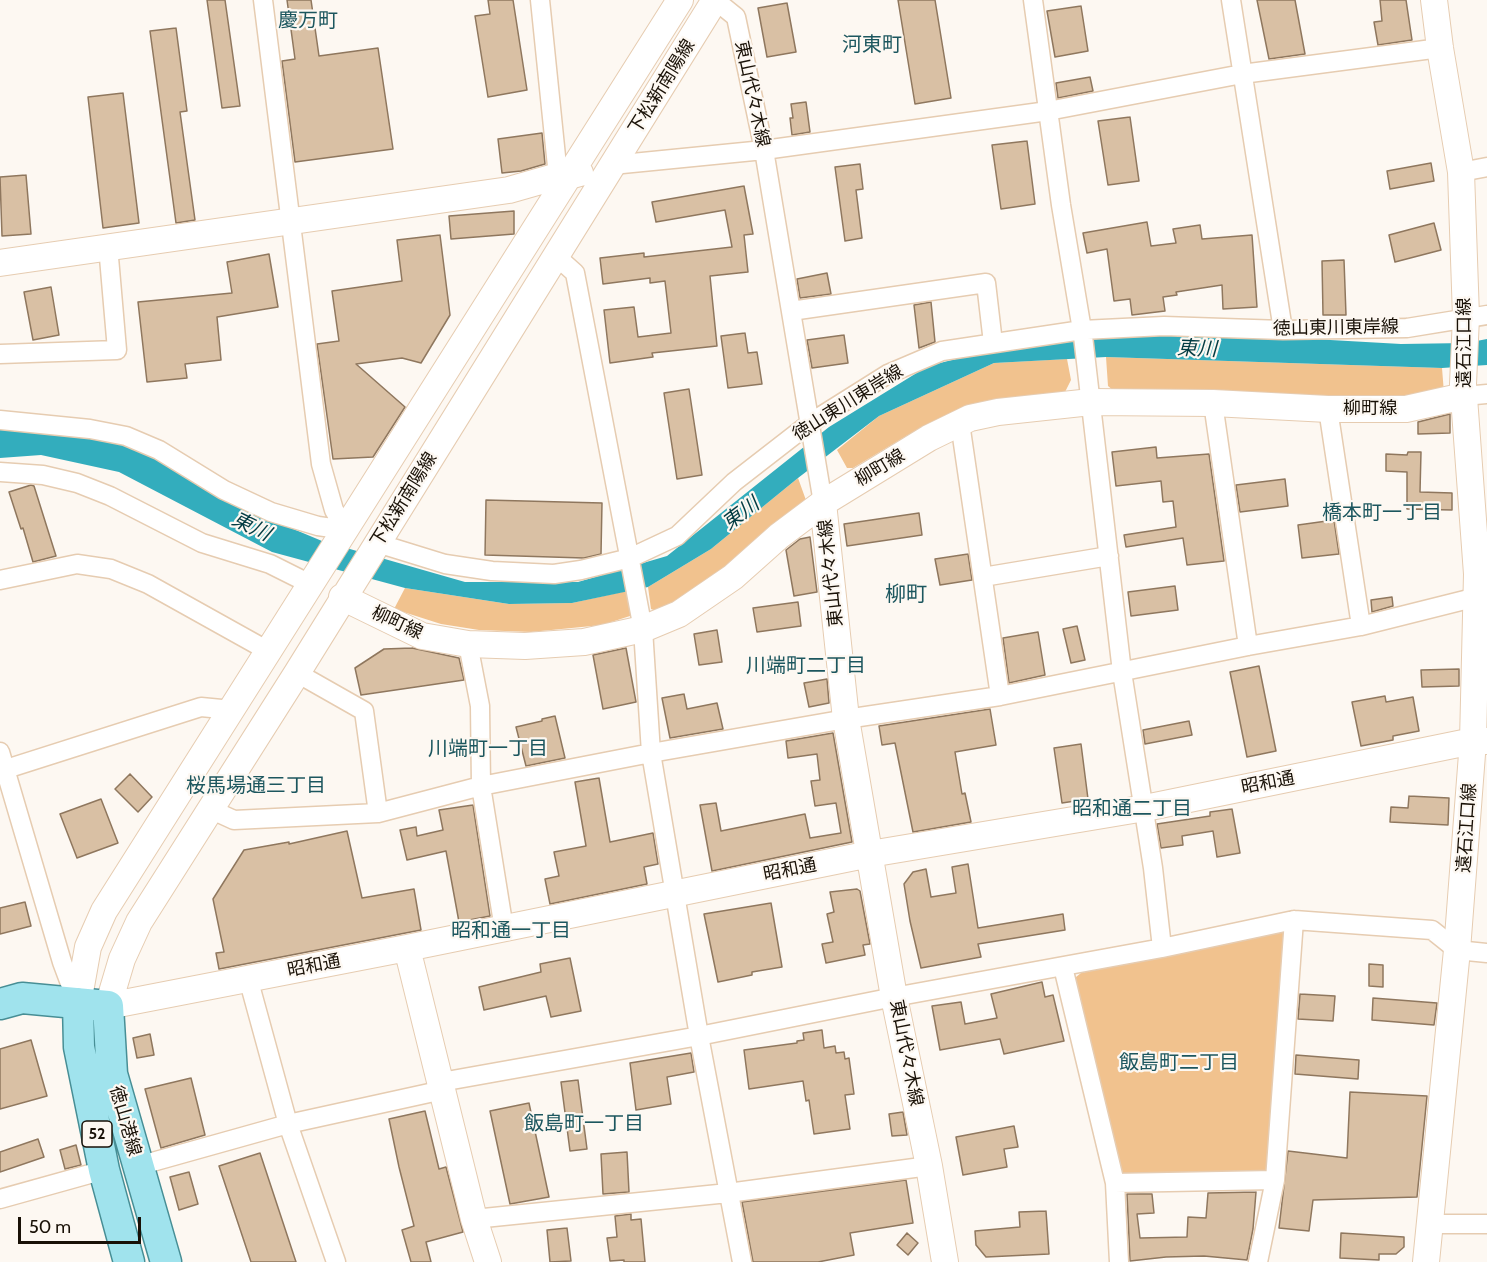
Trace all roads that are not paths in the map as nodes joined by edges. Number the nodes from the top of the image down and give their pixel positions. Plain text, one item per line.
1 (263, 0) edge
2 (540, 0) edge
3 (680, 0) edge
4 (715, 0) edge
5 (1033, 0) edge
6 (1231, 0) edge
7 (1434, 0) edge
8 (1440, 48) junction
9 (1242, 74) junction
10 (1048, 111) junction
11 (764, 150) junction
12 (612, 165) junction
13 (1487, 167) edge
14 (1461, 172) junction
15 (563, 176) junction
16 (291, 220) junction
17 (108, 246) junction
18 (556, 256) junction
19 (0, 263) edge
20 (791, 311) junction
21 (1473, 321) edge
22 (1283, 330) junction
23 (1082, 333) junction
24 (993, 343) junction
25 (0, 354) edge
26 (1471, 392) edge
27 (1090, 393) junction
28 (1213, 403) junction
29 (1328, 410) junction
30 (0, 420) edge
31 (960, 423) junction
32 (811, 427) junction
33 (0, 472) edge
34 (822, 494) junction
35 (346, 530) junction
36 (377, 543) junction
37 (1109, 556) junction
38 (630, 558) junction
39 (983, 577) junction
40 (0, 580) edge
41 (312, 585) junction
42 (1482, 596) edge
43 (342, 597) junction
44 (1361, 626) junction
45 (643, 629) junction
46 (468, 644) junction
47 (1248, 646) junction
48 (270, 652) junction
49 (1122, 672) junction
50 (297, 673) junction
51 (1000, 696) junction
52 (232, 710) junction
53 (846, 719) junction
54 (1480, 741) edge
55 (0, 752) edge
56 (651, 753) junction
57 (3, 771) edge
58 (481, 786) junction
59 (1144, 807) junction
60 (210, 809) junction
61 (378, 813) junction
62 (870, 854) junction
63 (675, 893) junction
64 (1294, 920) junction
65 (504, 928) junction
66 (407, 948) junction
67 (1162, 948) junction
68 (1457, 950) junction
69 (1487, 953) edge
70 (1063, 967) junction
71 (248, 978) junction
72 (894, 997) junction
73 (78, 1003) junction
74 (0, 1004) edge
75 (108, 1006) junction
76 (699, 1036) junction
77 (442, 1086) junction
78 (288, 1124) junction
79 (138, 1166) junction
80 (929, 1166) junction
81 (104, 1170) junction
82 (1275, 1180) junction
83 (1115, 1183) junction
84 (728, 1192) junction
85 (0, 1199) edge
86 (474, 1219) junction
87 (1431, 1224) junction
88 (1487, 1224) edge
89 (129, 1262) edge
90 (166, 1262) edge
91 (336, 1262) edge
92 (488, 1262) edge
93 (742, 1262) edge
94 (945, 1262) edge
95 (1119, 1262) edge
96 (1258, 1262) edge
97 (1426, 1262) edge

1 - 16 street
2 - 15 street
3 - 15 street, 下松新南陽線
4 - 11 street, 東山代々木線
4 - 12 street, 下松新南陽線
5 - 10 street
6 - 9 street
7 - 8 street, 遠石江口線
8 - 9 street
8 - 14 street, 遠石江口線
9 - 10 street
9 - 22 street
10 - 11 street
10 - 23 street
11 - 12 street
11 - 20 street, 東山代々木線
12 - 15 street
12 - 18 street, 下松新南陽線
13 - 14 street
14 - 21 street, 遠石江口線
15 - 16 street
15 - 35 street, 下松新南陽線
16 - 17 street
16 - 35 street
17 - 19 street
17 - 25 street
18 - 36 street, 下松新南陽線
18 - 38 street
20 - 24 street
20 - 32 street, 東山代々木線
21 - 22 street, 徳山東川東岸線
21 - 26 street, 遠石江口線
22 - 23 street, 徳山東川東岸線
23 - 24 street, 徳山東川東岸線
23 - 27 street
24 - 32 street, 徳山東川東岸線
26 - 29 street, 柳町線
26 - 42 street, 遠石江口線
27 - 28 street, 柳町線
27 - 31 street, 柳町線
27 - 37 street
28 - 29 street, 柳町線
28 - 47 street
29 - 44 street
30 - 35 street
31 - 34 street, 柳町線
31 - 39 street
32 - 34 street, 東山代々木線
32 - 38 street, 徳山東川東岸線
33 - 41 street
34 - 45 street, 柳町線
34 - 53 street, 東山代々木線
35 - 41 street, 下松新南陽線
36 - 38 street, 徳山東川東岸線
36 - 43 street, 下松新南陽線
37 - 39 street
37 - 49 street
38 - 45 street
39 - 51 street
40 - 48 street
41 - 48 street, 下松新南陽線
42 - 44 street
42 - 54 street, 遠石江口線
43 - 46 street, 柳町線
43 - 50 street, 下松新南陽線
44 - 47 street
45 - 46 street, 柳町線
45 - 56 street
46 - 58 street
47 - 49 street
48 - 52 street, 下松新南陽線
49 - 51 street
49 - 59 street
50 - 60 street, 下松新南陽線
50 - 61 street
51 - 53 street
52 - 57 street
52 - 73 street, 下松新南陽線
53 - 56 street
53 - 62 street, 東山代々木線
54 - 59 street, 昭和通
54 - 68 street, 遠石江口線
55 - 57 street
56 - 58 street
56 - 63 street
57 - 73 street
58 - 61 street
58 - 65 street
59 - 62 street, 昭和通
59 - 67 street
60 - 61 street
60 - 75 street, 下松新南陽線
62 - 63 street, 昭和通
62 - 72 street, 東山代々木線
63 - 65 street, 昭和通
63 - 76 street
64 - 67 street
64 - 68 street
64 - 82 street
65 - 66 street, 昭和通
66 - 71 street, 昭和通
66 - 77 street
67 - 70 street
68 - 69 street
68 - 87 street, 遠石江口線
70 - 72 street
70 - 83 street
71 - 75 street, 昭和通
71 - 78 street
72 - 76 street
72 - 80 street, 東山代々木線
73 - 74 main road
73 - 75 main road
73 - 81 main road, 徳山港線 / 52
75 - 79 main road, 徳山港線 / 52
76 - 77 street
76 - 84 street
77 - 78 street
77 - 86 street
78 - 79 street
78 - 91 street
79 - 90 main road, 徳山港線 / 52
80 - 84 street
80 - 94 street, 東山代々木線
81 - 85 street
81 - 89 main road, 徳山港線 / 52
82 - 83 street
82 - 96 street
83 - 95 street
84 - 86 street
84 - 93 street
86 - 92 street
87 - 88 street
87 - 97 street, 遠石江口線

